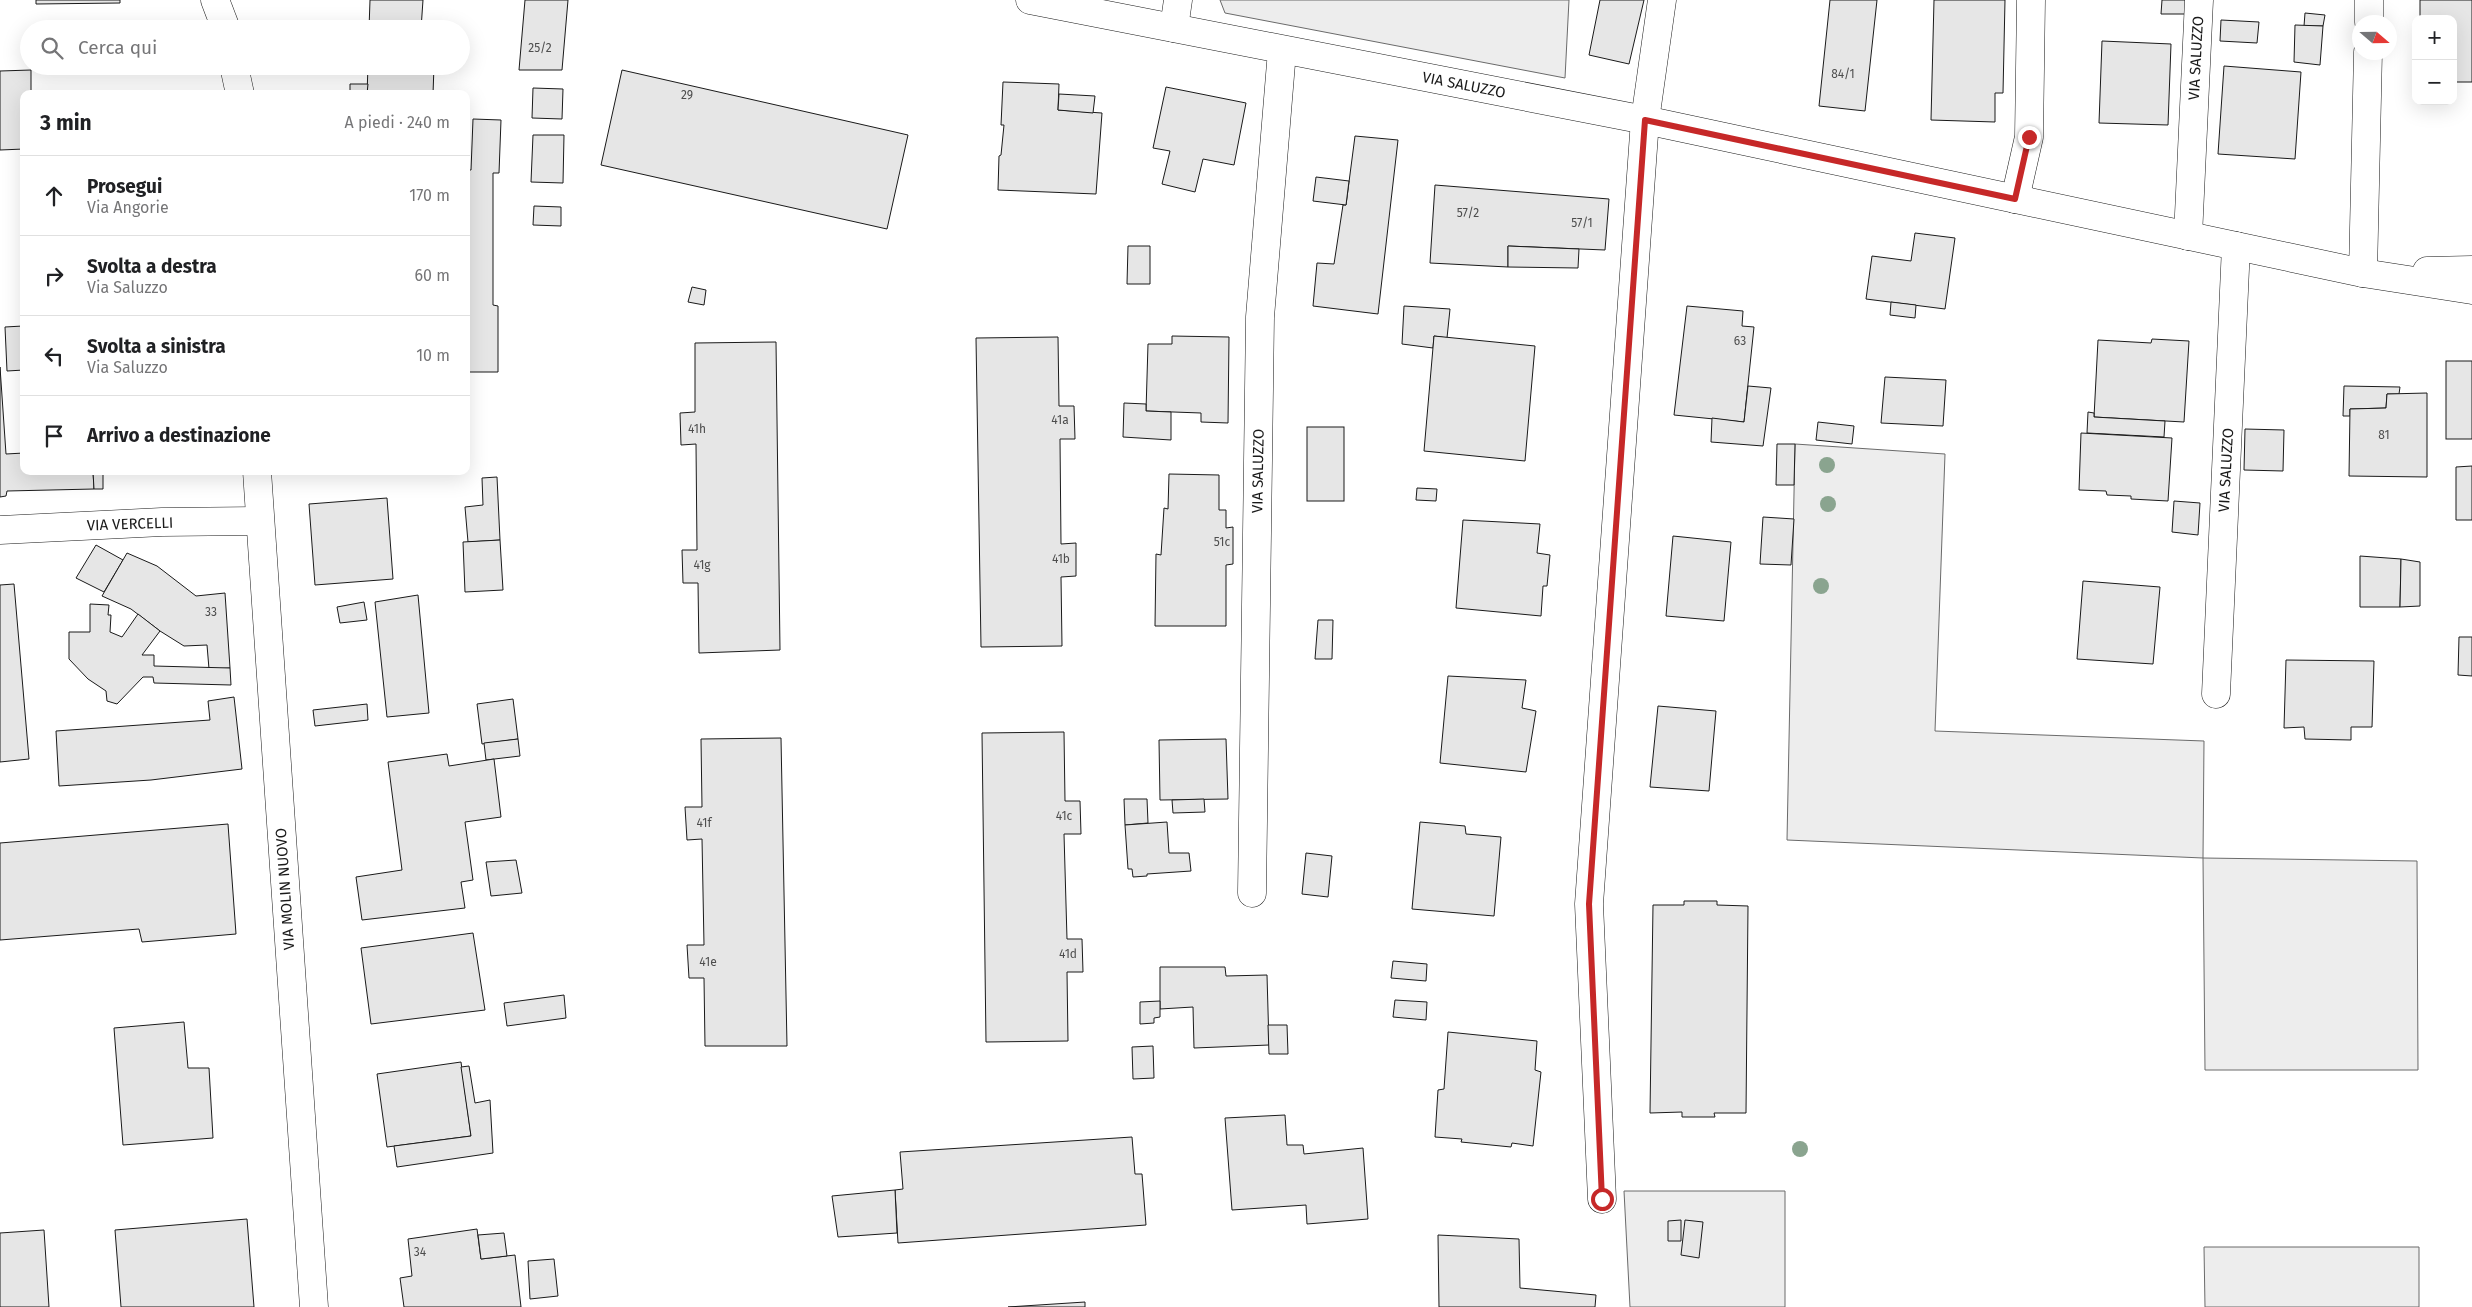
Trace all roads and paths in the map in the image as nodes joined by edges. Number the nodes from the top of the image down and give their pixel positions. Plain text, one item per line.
1 (215, 0) edge
2 (1030, 0) edge
3 (1178, 0) edge
4 (1662, 0) edge
5 (2031, 0) edge
6 (2199, 0) edge
7 (2369, 0) edge
8 (2368, 15) edge
9 (223, 20) edge
10 (1174, 28) junction
11 (1282, 51) junction
12 (2368, 60) edge
13 (236, 75) edge
14 (239, 90) edge
15 (1645, 120) junction
16 (2015, 199) junction
17 (2188, 236) junction
18 (2236, 246) junction
19 (2472, 270) edge
20 (2363, 273) junction
21 (2472, 290) edge
22 (258, 475) edge
23 (259, 521) junction
24 (0, 530) edge
25 (2216, 694) dead end
26 (1252, 893) dead end
27 (1602, 1199) dead end
28 (314, 1307) edge

1 - 9 street
2 - 10 street, VIA SALUZZO
3 - 10 street
4 - 15 street
5 - 16 street
6 - 17 street, VIA SALUZZO
7 - 8 street
10 - 11 street, VIA SALUZZO
11 - 15 street, VIA SALUZZO
11 - 26 street, VIA SALUZZO
12 - 20 street
13 - 14 street
15 - 16 street, VIA SALUZZO
15 - 27 street
16 - 17 street, VIA SALUZZO
17 - 18 street, VIA SALUZZO
18 - 20 street, VIA SALUZZO
18 - 25 street, VIA SALUZZO
19 - 20 street, VIA SALUZZO
20 - 21 street, VIA SALUZZO
22 - 23 street, VIA MOLIN NUOVO
23 - 24 street, VIA VERCELLI
23 - 28 street, VIA MOLIN NUOVO

